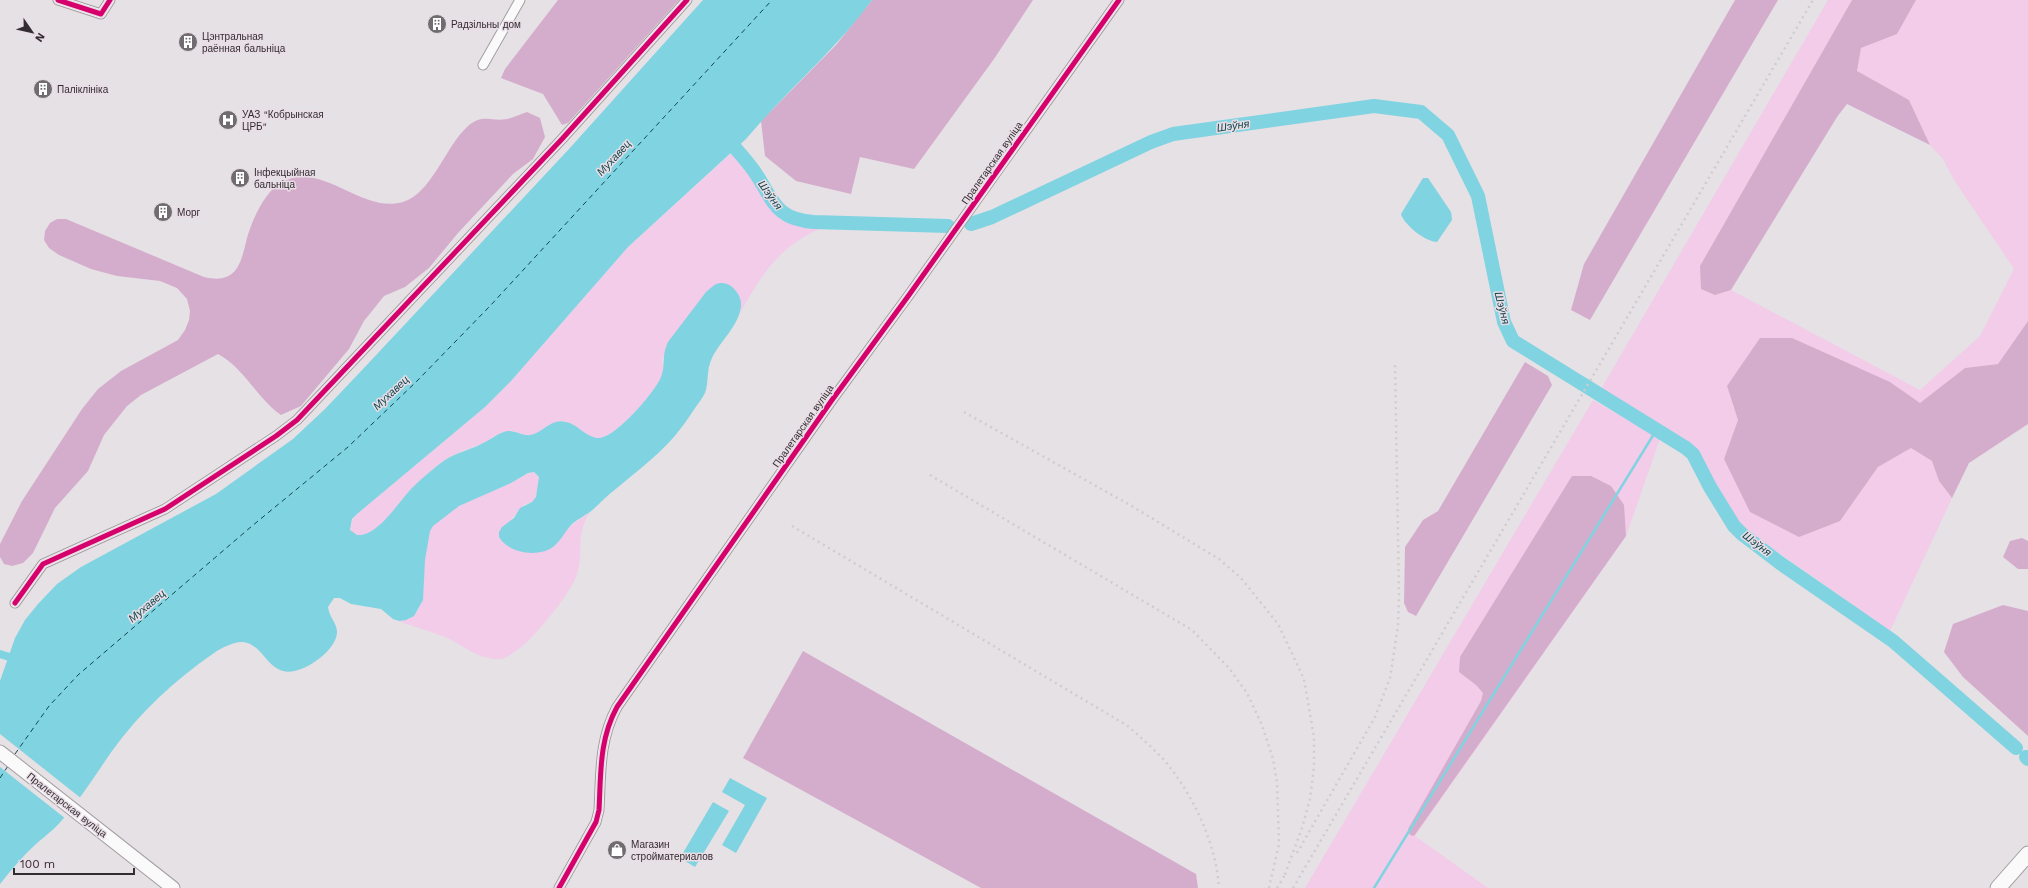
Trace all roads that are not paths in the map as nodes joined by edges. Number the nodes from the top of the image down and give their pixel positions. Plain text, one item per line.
1 (58, 0) edge
2 (110, 0) edge
3 (520, 0) edge
4 (687, 0) edge
5 (1119, 0) edge
6 (483, 65) dead end
7 (15, 602) dead end
8 (0, 752) edge
9 (2028, 854) edge
10 (173, 888) edge
11 (559, 888) edge
12 (1998, 888) edge

1 - 2 street
3 - 6 street
4 - 7 street
5 - 11 street, Пралетарская вуліца
8 - 10 main road, Пралетарская вуліца
9 - 12 main road

